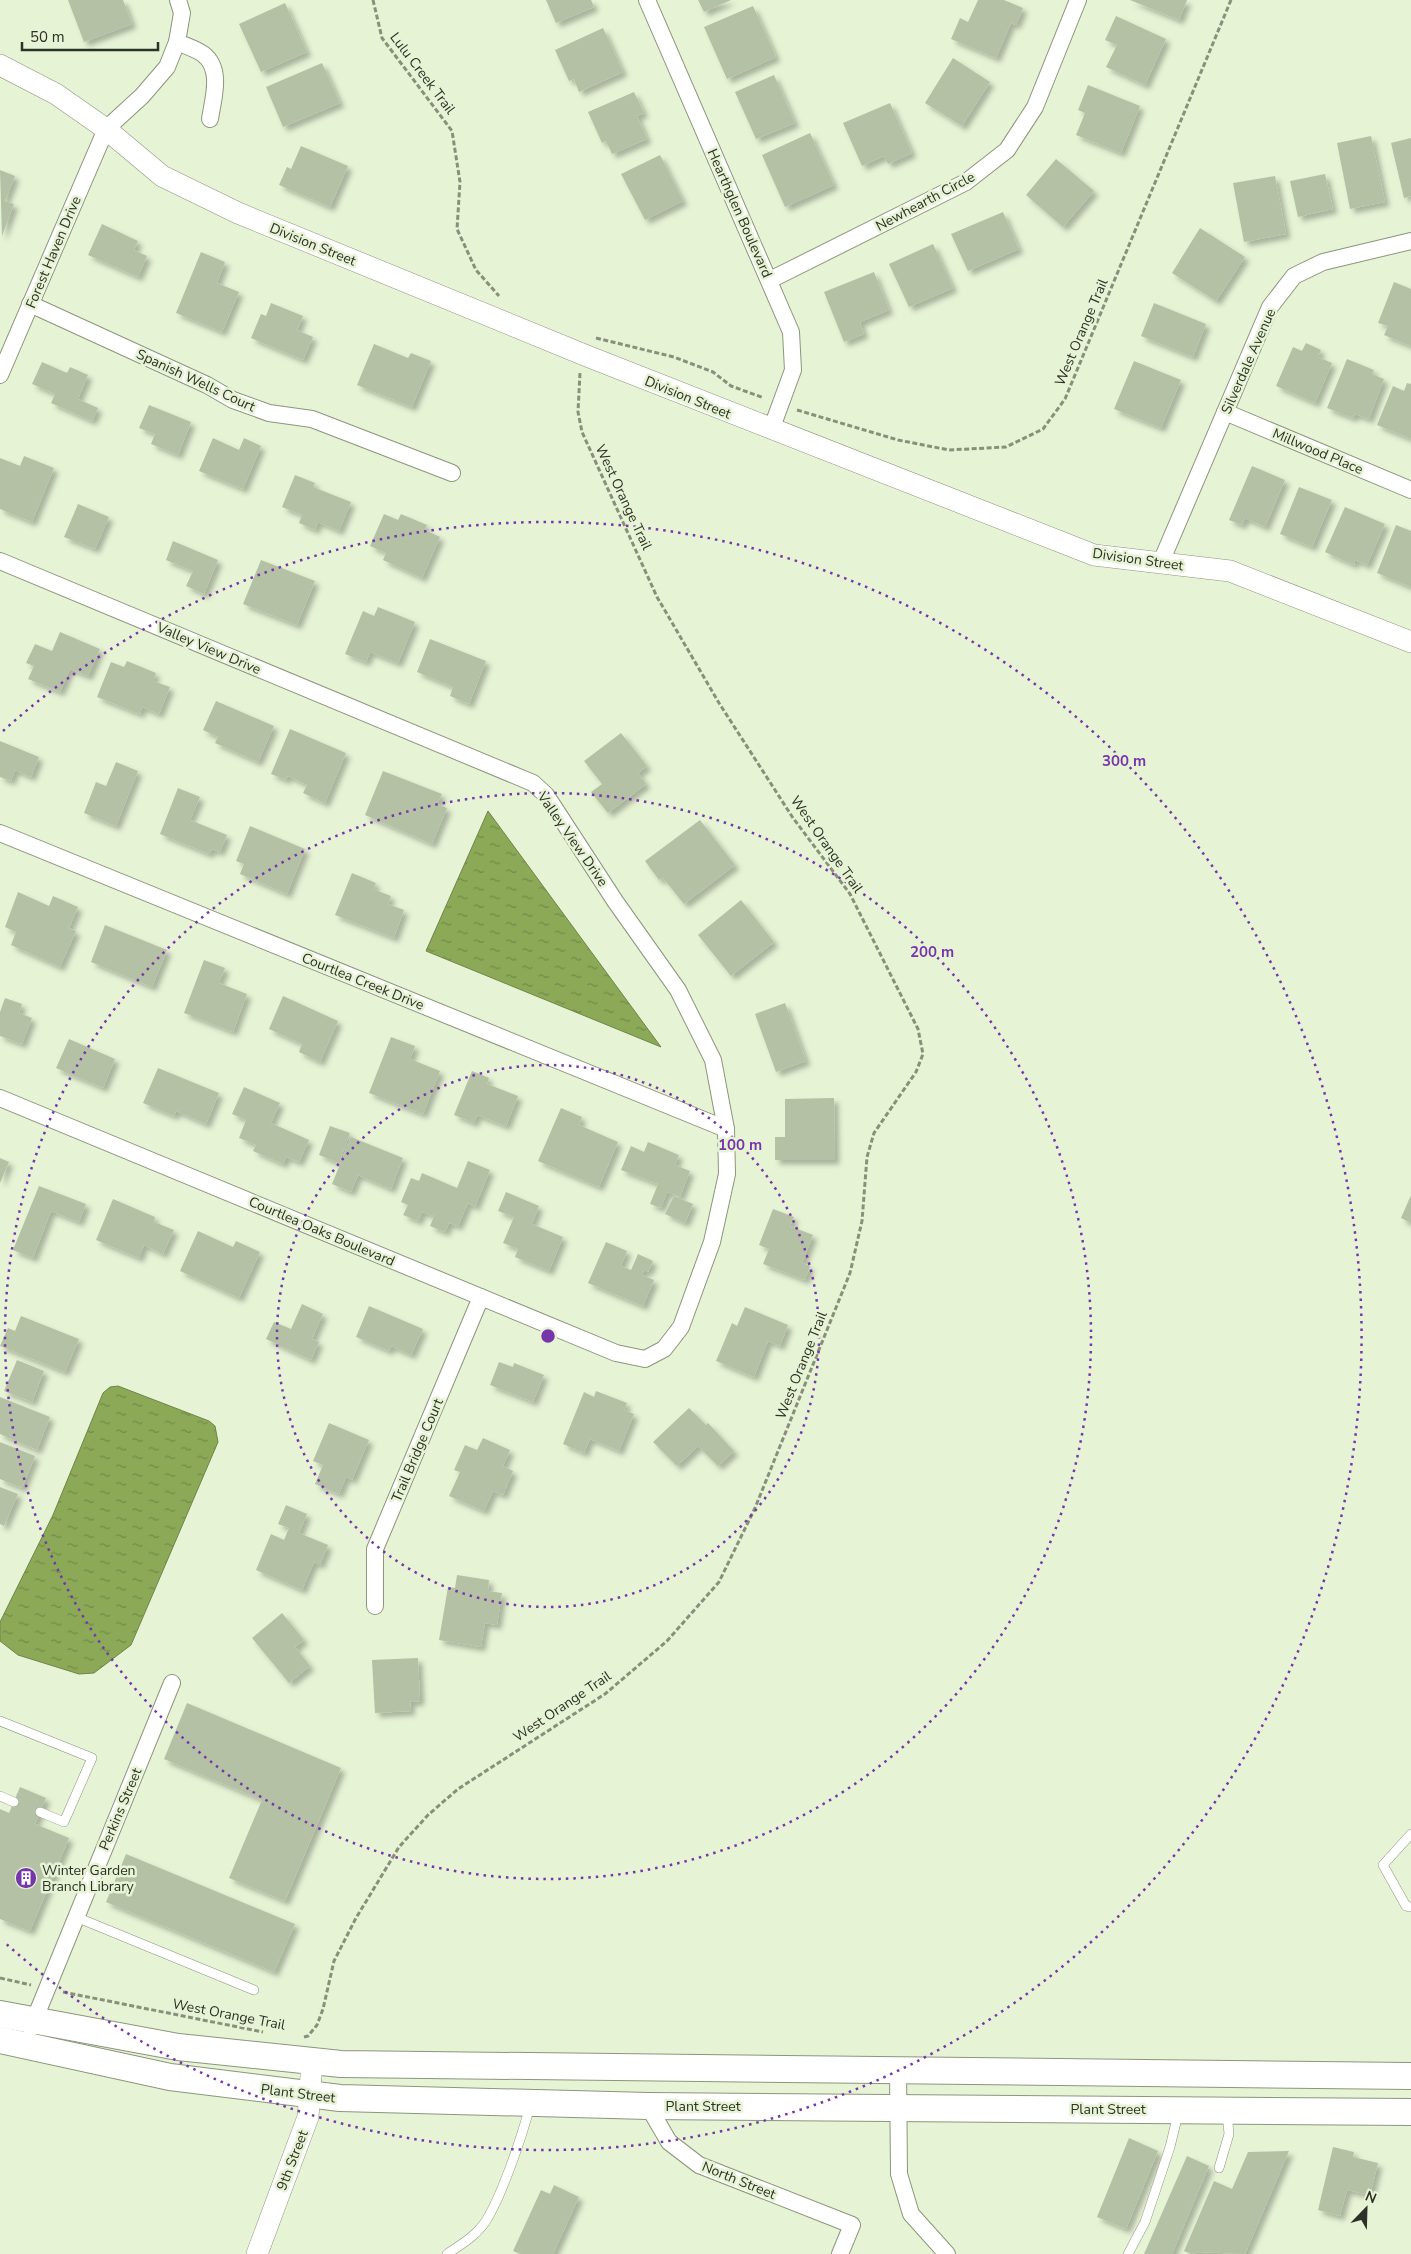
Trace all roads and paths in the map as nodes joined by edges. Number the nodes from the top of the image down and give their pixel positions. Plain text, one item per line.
1 (178, 0) edge
2 (373, 0) edge
3 (647, 0) edge
4 (1078, 0) edge
5 (1231, 0) edge
6 (178, 42) junction
7 (0, 65) edge
8 (210, 119) dead end
9 (106, 129) junction
10 (1410, 242) edge
11 (770, 280) junction
12 (499, 296) dead end
13 (30, 304) junction
14 (593, 342) dead end
15 (582, 367) dead end
16 (0, 375) edge
17 (764, 398) dead end
18 (794, 409) dead end
19 (1225, 412) junction
20 (770, 430) junction
21 (452, 473) dead end
22 (1411, 490) edge
23 (0, 561) edge
24 (1162, 562) junction
25 (1411, 642) edge
26 (0, 833) edge
27 (0, 1098) edge
28 (726, 1129) junction
29 (481, 1298) junction
30 (646, 1359) joint
31 (375, 1606) dead end
32 (172, 1683) dead end
33 (0, 1722) edge
34 (0, 1796) edge
35 (14, 1802) dead end
36 (40, 1812) dead end
37 (1411, 1834) edge
38 (1411, 1907) edge
39 (76, 1917) junction
40 (0, 1978) edge
41 (32, 1985) dead end
42 (254, 1990) dead end
43 (58, 1991) dead end
44 (0, 2014) edge
45 (34, 2020) junction
46 (268, 2033) dead end
47 (296, 2039) dead end
48 (12, 2043) edge
49 (312, 2062) junction
50 (898, 2070) junction
51 (1411, 2076) edge
52 (310, 2095) junction
53 (531, 2103) junction
54 (648, 2106) junction
55 (898, 2106) junction
56 (1179, 2110) junction
57 (1227, 2110) junction
58 (1411, 2112) edge
59 (1219, 2168) dead end
60 (257, 2254) edge
61 (447, 2254) edge
62 (840, 2254) edge
63 (946, 2254) edge
64 (1128, 2254) edge

1 - 6 street
2 - 12 path, Lulu Creek Trail
3 - 11 street, Hearthglen Boulevard
4 - 11 street, Newhearth Circle
5 - 18 path, West Orange Trail
6 - 8 street
6 - 9 street
7 - 9 street, Division Street
9 - 13 street, Forest Haven Drive
9 - 20 street, Division Street
10 - 19 street, Silverdale Avenue
11 - 20 street, Hearthglen Boulevard
13 - 16 street, Forest Haven Drive
13 - 21 street, Spanish Wells Court
14 - 17 path
15 - 47 path, West Orange Trail
19 - 22 street, Millwood Place
19 - 24 street, Silverdale Avenue
20 - 24 street, Division Street
23 - 28 street, Valley View Drive
24 - 25 street, Division Street
26 - 28 street, Courtlea Creek Drive
27 - 29 street, Courtlea Oaks Boulevard
28 - 30 street, Valley View Drive
29 - 30 street, Courtlea Oaks Boulevard
29 - 31 street, Trail Bridge Court
32 - 39 street, Perkins Street
33 - 36 lane
34 - 35 lane
37 - 38 lane
39 - 42 lane
39 - 45 street, Perkins Street
40 - 41 path
43 - 46 path, West Orange Trail
44 - 45 main road
45 - 48 street, Perkins Street
45 - 49 main road
48 - 52 main road, Plant Street
49 - 50 main road
49 - 52 street, 9th Street
50 - 51 main road
50 - 55 street
52 - 53 main road, Plant Street
52 - 60 street, 9th Street
53 - 54 main road, Plant Street
53 - 61 lane
54 - 55 main road, Plant Street
54 - 62 street, North Street
55 - 56 main road, Plant Street
55 - 63 street
56 - 57 main road, Plant Street
56 - 64 lane
57 - 58 main road, Plant Street
57 - 59 lane

